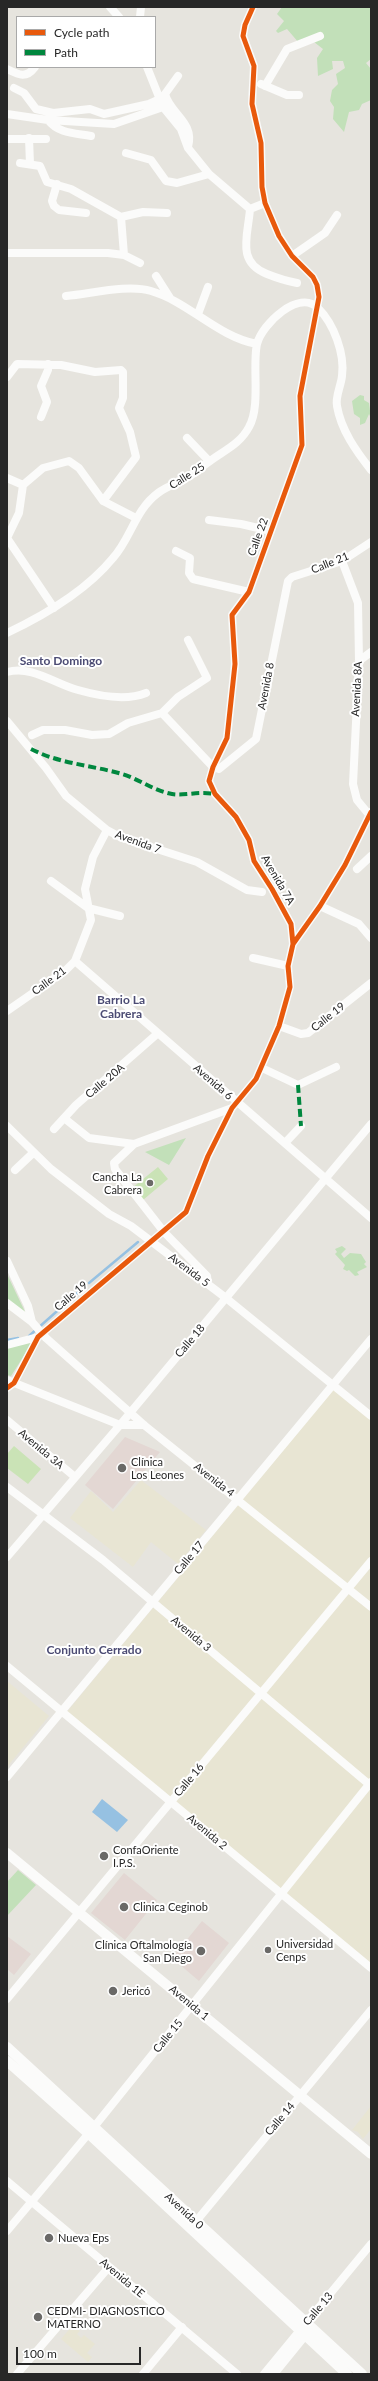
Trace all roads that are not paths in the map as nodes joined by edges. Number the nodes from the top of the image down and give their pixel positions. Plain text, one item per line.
1 (110, 7) edge
2 (253, 7) edge
3 (118, 16) edge
4 (320, 36) dead end
5 (34, 68) edge
6 (147, 68) edge
7 (7, 69) edge
8 (178, 76) dead end
9 (255, 82) junction
10 (265, 86) junction
11 (14, 88) dead end
12 (299, 95) dead end
13 (161, 103) junction
14 (7, 114) edge
15 (48, 120) junction
16 (91, 136) dead end
17 (29, 138) junction
18 (7, 139) edge
19 (46, 139) dead end
20 (188, 148) junction
21 (126, 153) dead end
22 (20, 164) dead end
23 (30, 164) junction
24 (209, 174) junction
25 (57, 184) junction
26 (265, 203) junction
27 (250, 209) junction
28 (86, 213) dead end
29 (167, 213) dead end
30 (337, 215) dead end
31 (121, 218) junction
32 (7, 253) edge
33 (124, 255) junction
34 (292, 256) junction
35 (140, 263) dead end
36 (156, 276) dead end
37 (297, 282) dead end
38 (208, 287) dead end
39 (66, 296) dead end
40 (170, 298) junction
41 (318, 308) junction
42 (198, 314) junction
43 (257, 344) junction
44 (48, 364) junction
45 (7, 377) edge
46 (41, 417) dead end
47 (187, 438) dead end
48 (209, 462) junction
49 (371, 470) edge
50 (7, 478) edge
51 (23, 485) junction
52 (104, 501) junction
53 (136, 518) junction
54 (209, 520) dead end
55 (272, 531) junction
56 (7, 538) edge
57 (371, 542) edge
58 (176, 551) dead end
59 (342, 561) junction
60 (288, 581) joint
61 (248, 592) junction
62 (54, 608) junction
63 (7, 633) edge
64 (188, 640) dead end
65 (371, 652) edge
66 (359, 661) junction
67 (7, 672) edge
68 (146, 693) dead end
69 (162, 713) junction
70 (8, 724) edge
71 (32, 735) dead end
72 (212, 767) junction
73 (370, 814) edge
74 (107, 830) junction
75 (371, 856) edge
76 (357, 869) dead end
77 (51, 881) dead end
78 (262, 892) dead end
79 (320, 906) junction
80 (88, 908) junction
81 (120, 916) dead end
82 (371, 938) edge
83 (293, 944) junction
84 (253, 958) dead end
85 (75, 961) junction
86 (288, 966) junction
87 (371, 983) edge
88 (7, 1011) edge
89 (279, 1026) junction
90 (157, 1034) junction
91 (336, 1066) dead end
92 (262, 1068) junction
93 (234, 1105) junction
94 (64, 1118) junction
95 (371, 1124) edge
96 (7, 1126) edge
97 (301, 1126) dead end
98 (54, 1129) dead end
99 (10, 1135) edge
100 (285, 1143) junction
101 (134, 1144) junction
102 (33, 1153) junction
103 (15, 1170) dead end
104 (325, 1178) junction
105 (371, 1218) edge
106 (164, 1232) junction
107 (7, 1261) edge
108 (208, 1284) junction
109 (226, 1298) junction
110 (7, 1303) edge
111 (34, 1324) junction
112 (42, 1337) junction
113 (371, 1339) edge
114 (7, 1345) edge
115 (11, 1381) edge
116 (333, 1385) junction
117 (7, 1388) edge
118 (130, 1413) junction
119 (371, 1416) edge
120 (7, 1420) edge
121 (120, 1425) junction
122 (144, 1425) junction
123 (75, 1478) junction
124 (7, 1487) edge
125 (238, 1499) junction
126 (44, 1513) junction
127 (7, 1556) edge
128 (371, 1561) edge
129 (348, 1588) junction
130 (153, 1602) junction
131 (371, 1607) edge
132 (7, 1666) edge
133 (261, 1693) junction
134 (62, 1711) junction
135 (7, 1777) edge
136 (370, 1784) edge
137 (170, 1802) junction
138 (7, 1853) edge
139 (281, 1893) junction
140 (79, 1912) junction
141 (371, 1968) edge
142 (7, 1999) edge
143 (192, 2005) junction
144 (371, 2010) edge
145 (7, 2048) edge
146 (7, 2061) edge
147 (300, 2095) junction
148 (91, 2131) junction
149 (371, 2154) edge
150 (7, 2181) edge
151 (32, 2202) junction
152 (192, 2225) junction
153 (7, 2231) edge
154 (371, 2244) edge
155 (109, 2267) junction
156 (310, 2324) junction
157 (182, 2328) junction
158 (302, 2334) junction
159 (17, 2374) edge
160 (143, 2374) edge
161 (237, 2374) edge
162 (264, 2374) edge
163 (274, 2374) edge
164 (347, 2374) edge
165 (362, 2374) edge

1 - 3 street
2 - 9 street, Calle 22
4 - 10 street
5 - 7 street
6 - 13 street
8 - 20 street
9 - 10 street
9 - 26 street, Calle 22
10 - 12 street
11 - 13 street
13 - 15 street
13 - 20 street
14 - 15 street
15 - 16 street
17 - 18 street
17 - 19 street
17 - 23 street
20 - 24 street
21 - 24 street
22 - 23 street
23 - 25 street
24 - 27 street
25 - 28 street
25 - 31 street
26 - 27 street
26 - 34 street, Calle 22
27 - 37 street
29 - 31 street
30 - 34 street
31 - 33 street
32 - 33 street
33 - 35 street
34 - 41 street, Calle 22
36 - 40 street
38 - 42 street
39 - 40 street
40 - 42 street
41 - 43 street, Calle 25
41 - 49 street
41 - 55 street, Calle 22
42 - 43 street
43 - 48 street, Calle 25
44 - 45 street
44 - 46 street
44 - 52 street
47 - 48 street
48 - 53 street, Calle 25
50 - 51 street
51 - 52 street
51 - 56 street
52 - 53 street
53 - 62 street, Calle 25
54 - 55 street
55 - 61 street, Calle 22
56 - 62 street
57 - 59 street, Calle 21
58 - 61 street
59 - 60 street, Calle 21
59 - 66 street, Avenida 8A
60 - 72 street, Avenida 8
61 - 72 street, Calle 22
62 - 63 street, Calle 25
64 - 69 street
65 - 66 street
66 - 73 street, Avenida 8A
67 - 68 street
69 - 71 street
69 - 72 street
70 - 74 street, Avenida 7
72 - 83 street, Avenida 7A
73 - 79 street
74 - 78 street, Avenida 7
74 - 80 street, Calle 21
75 - 76 street
77 - 80 street
79 - 82 street
79 - 83 street
80 - 81 street
80 - 85 street, Calle 21
83 - 86 street, Calle 19
84 - 86 street
85 - 88 street, Calle 21
85 - 90 street, Avenida 6
86 - 89 street, Calle 19
87 - 89 street, Calle 19
89 - 92 street, Calle 19
90 - 93 street, Avenida 6
90 - 94 street, Calle 20A
91 - 92 street
92 - 93 street, Calle 19
93 - 100 street, Avenida 6
93 - 101 street
93 - 106 street, Calle 19
94 - 98 street, Calle 20A
94 - 101 street
95 - 104 street, Calle 18
96 - 99 street, Avenida 5
97 - 100 street
99 - 102 street, Avenida 5
100 - 104 street, Avenida 6
101 - 106 street
102 - 103 street
102 - 108 street, Avenida 5
104 - 105 street, Avenida 6
104 - 109 street, Calle 18
106 - 108 street
106 - 112 street, Calle 19
107 - 111 street
108 - 109 street, Avenida 5
109 - 116 street, Avenida 5
109 - 118 street, Calle 18
110 - 111 street, Avenida 4
111 - 112 street, Avenida 4
112 - 114 street
112 - 115 street, Calle 19
112 - 118 street, Avenida 4
113 - 116 street, Calle 17
115 - 117 street, Calle 19
115 - 121 street
116 - 119 street, Avenida 5
116 - 125 street, Calle 17
118 - 121 street, Calle 18
118 - 122 street, Avenida 4
120 - 123 street, Avenida 3A
121 - 122 street
121 - 123 street, Calle 18
122 - 125 street, Avenida 4
123 - 126 street, Calle 18
124 - 126 street, Avenida 3
125 - 129 street, Avenida 4
125 - 130 street, Calle 17
126 - 127 street, Calle 18
126 - 130 street, Avenida 3
128 - 129 street, Calle 16
129 - 131 street, Avenida 4
129 - 133 street, Calle 16
130 - 133 street, Avenida 3
130 - 134 street, Calle 17
132 - 134 street, Avenida 2
133 - 136 street, Avenida 3
133 - 137 street, Calle 16
134 - 135 street, Calle 17
134 - 137 street, Avenida 2
136 - 139 street, Calle 15
137 - 139 street, Avenida 2
137 - 140 street, Calle 16
138 - 140 street, Avenida 1
139 - 141 street, Avenida 2
139 - 143 street, Calle 15
140 - 142 street, Calle 16
140 - 143 street, Avenida 1
143 - 147 street, Avenida 1
143 - 148 street, Calle 15
144 - 147 street, Calle 14
145 - 148 street, Avenida 0
146 - 148 street, Avenida 0
147 - 149 street, Avenida 1
147 - 152 street, Calle 14
148 - 151 street, Calle 15
148 - 152 street, Avenida 0
150 - 151 street, Avenida 1E
151 - 153 street, Calle 15
151 - 155 street, Avenida 1E
152 - 156 street, Avenida 0
152 - 158 street, Avenida 0
154 - 156 street, Calle 13
155 - 157 street, Avenida 1E
155 - 159 street
156 - 158 street, Calle 13
156 - 165 street, Avenida 0
157 - 160 street
157 - 161 street, Avenida 1E
158 - 162 street, Calle 13
158 - 163 street, Calle 13
158 - 164 street, Avenida 0

